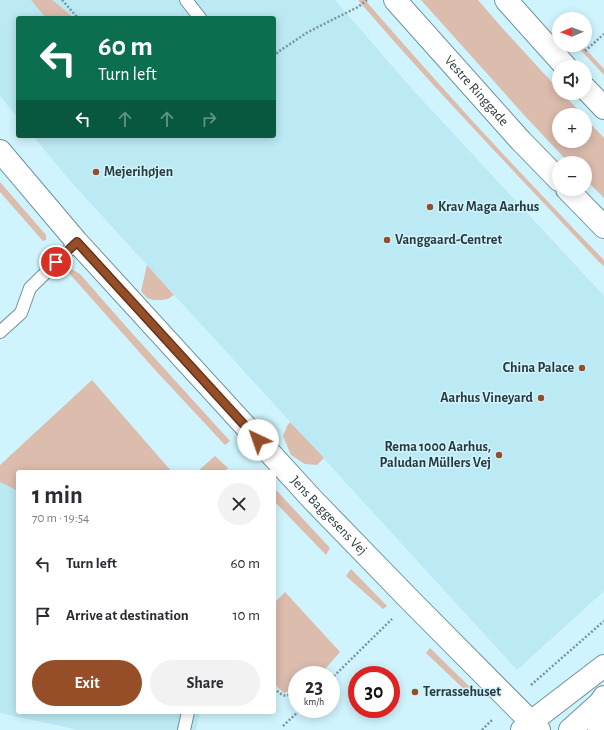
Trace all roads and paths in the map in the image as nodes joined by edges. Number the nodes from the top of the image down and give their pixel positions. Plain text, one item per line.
1 (62, 0) edge
2 (186, 0) edge
3 (366, 0) edge
4 (395, 0) edge
5 (506, 0) edge
6 (76, 16) edge
7 (198, 16) edge
8 (276, 54) edge
9 (560, 60) edge
10 (592, 95) edge
11 (604, 108) edge
12 (0, 151) edge
13 (552, 173) edge
14 (574, 196) edge
15 (604, 227) edge
16 (77, 242) junction
17 (0, 332) edge
18 (410, 600) junction
19 (604, 620) edge
20 (604, 666) edge
21 (340, 670) edge
22 (276, 690) edge
23 (288, 695) edge
24 (602, 700) edge
25 (511, 702) junction
26 (188, 714) edge
27 (291, 718) edge
28 (283, 726) dead end
29 (531, 727) edge
30 (184, 730) edge
31 (482, 730) edge
32 (570, 730) edge
33 (599, 730) edge

1 - 6 path
2 - 7 lane
3 - 8 path
4 - 13 street, Vestre Ringgade
5 - 9 street
10 - 11 street
12 - 16 street, Jens Baggesens Vej
14 - 15 street
16 - 17 lane
16 - 18 street, Jens Baggesens Vej
18 - 21 path
18 - 25 street, Jens Baggesens Vej
19 - 25 path
20 - 29 street
22 - 23 path
24 - 32 street
24 - 33 street
25 - 29 street, Jens Baggesens Vej
25 - 31 path
26 - 30 lane
27 - 28 path

